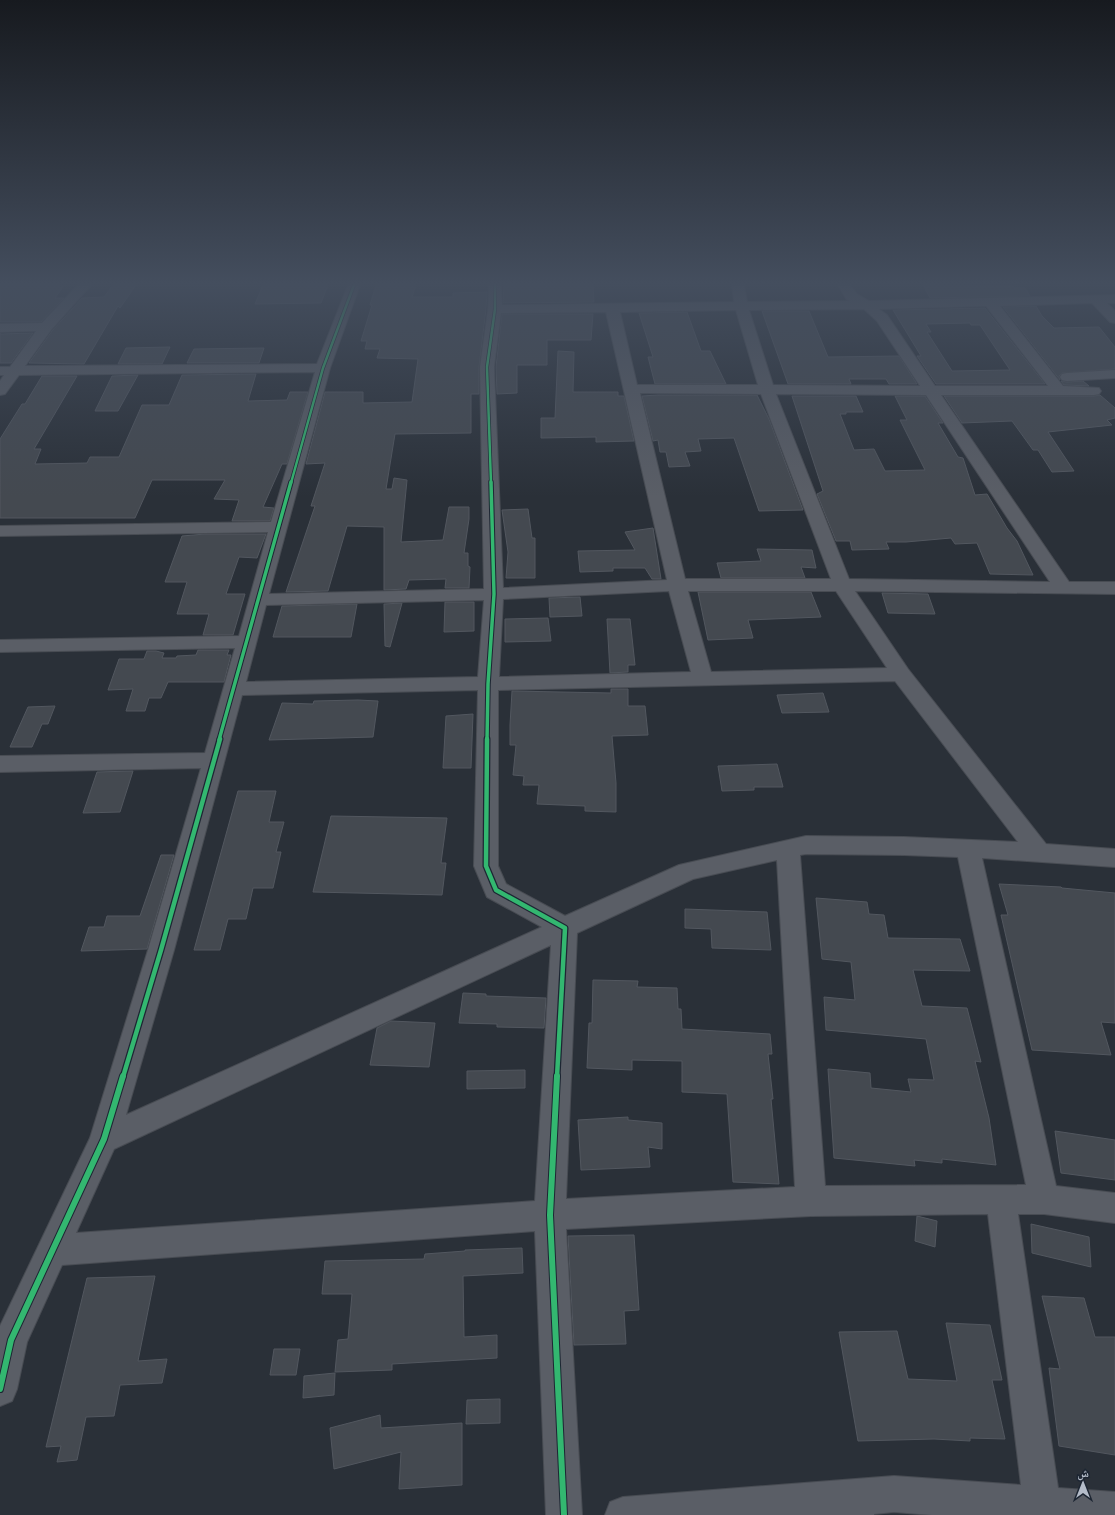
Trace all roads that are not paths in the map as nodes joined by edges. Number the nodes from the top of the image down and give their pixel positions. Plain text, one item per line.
1 (23, 356) edge
2 (328, 356) edge
3 (489, 356) edge
4 (624, 356) edge
5 (756, 356) edge
6 (907, 356) edge
7 (1031, 356) edge
8 (322, 372) junction
9 (1115, 374) edge
10 (5, 378) edge
11 (1049, 379) junction
12 (632, 389) junction
13 (767, 390) junction
14 (930, 390) junction
15 (1059, 391) junction
16 (1094, 391) dead end
17 (279, 527) junction
18 (0, 531) edge
19 (678, 585) junction
20 (842, 585) junction
21 (1064, 588) junction
22 (1115, 588) edge
23 (494, 594) junction
24 (259, 600) junction
25 (247, 642) junction
26 (0, 646) edge
27 (901, 674) junction
28 (703, 679) junction
29 (488, 684) junction
30 (234, 689) junction
31 (214, 760) junction
32 (0, 764) edge
33 (788, 849) junction
34 (968, 849) junction
35 (1039, 852) junction
36 (1115, 858) edge
37 (565, 928) junction
38 (104, 1138) junction
39 (1001, 1199) junction
40 (1044, 1199) junction
41 (811, 1202) junction
42 (1115, 1208) edge
43 (550, 1215) junction
44 (53, 1250) junction
45 (0, 1389) edge
46 (1042, 1505) junction
47 (854, 1506) edge
48 (1115, 1510) edge
49 (564, 1515) edge
50 (623, 1515) edge

1 - 10 street
2 - 8 street
3 - 23 street
4 - 12 street
5 - 13 street
6 - 14 street
7 - 11 street
8 - 10 street
8 - 17 street
9 - 11 street
11 - 15 street
12 - 13 street
12 - 19 street
13 - 14 street
13 - 20 street
14 - 15 street
14 - 21 street
15 - 16 street
17 - 18 street
17 - 24 street
19 - 20 street
19 - 23 street
19 - 28 street
20 - 21 street
20 - 27 street
21 - 22 street
23 - 24 street
23 - 29 street
24 - 25 street
25 - 26 street
25 - 30 street
27 - 28 street
27 - 35 street
28 - 29 street
29 - 30 street
29 - 37 street
30 - 31 street
31 - 32 street
31 - 38 street
33 - 34 street
33 - 37 street
33 - 41 street
34 - 35 street
34 - 40 street
35 - 36 street
37 - 38 street
37 - 43 street
38 - 44 street
39 - 40 street
39 - 41 street
39 - 46 street
40 - 42 street
41 - 43 street
43 - 44 street
43 - 49 street
44 - 45 street
46 - 47 street
46 - 48 street
47 - 50 street

